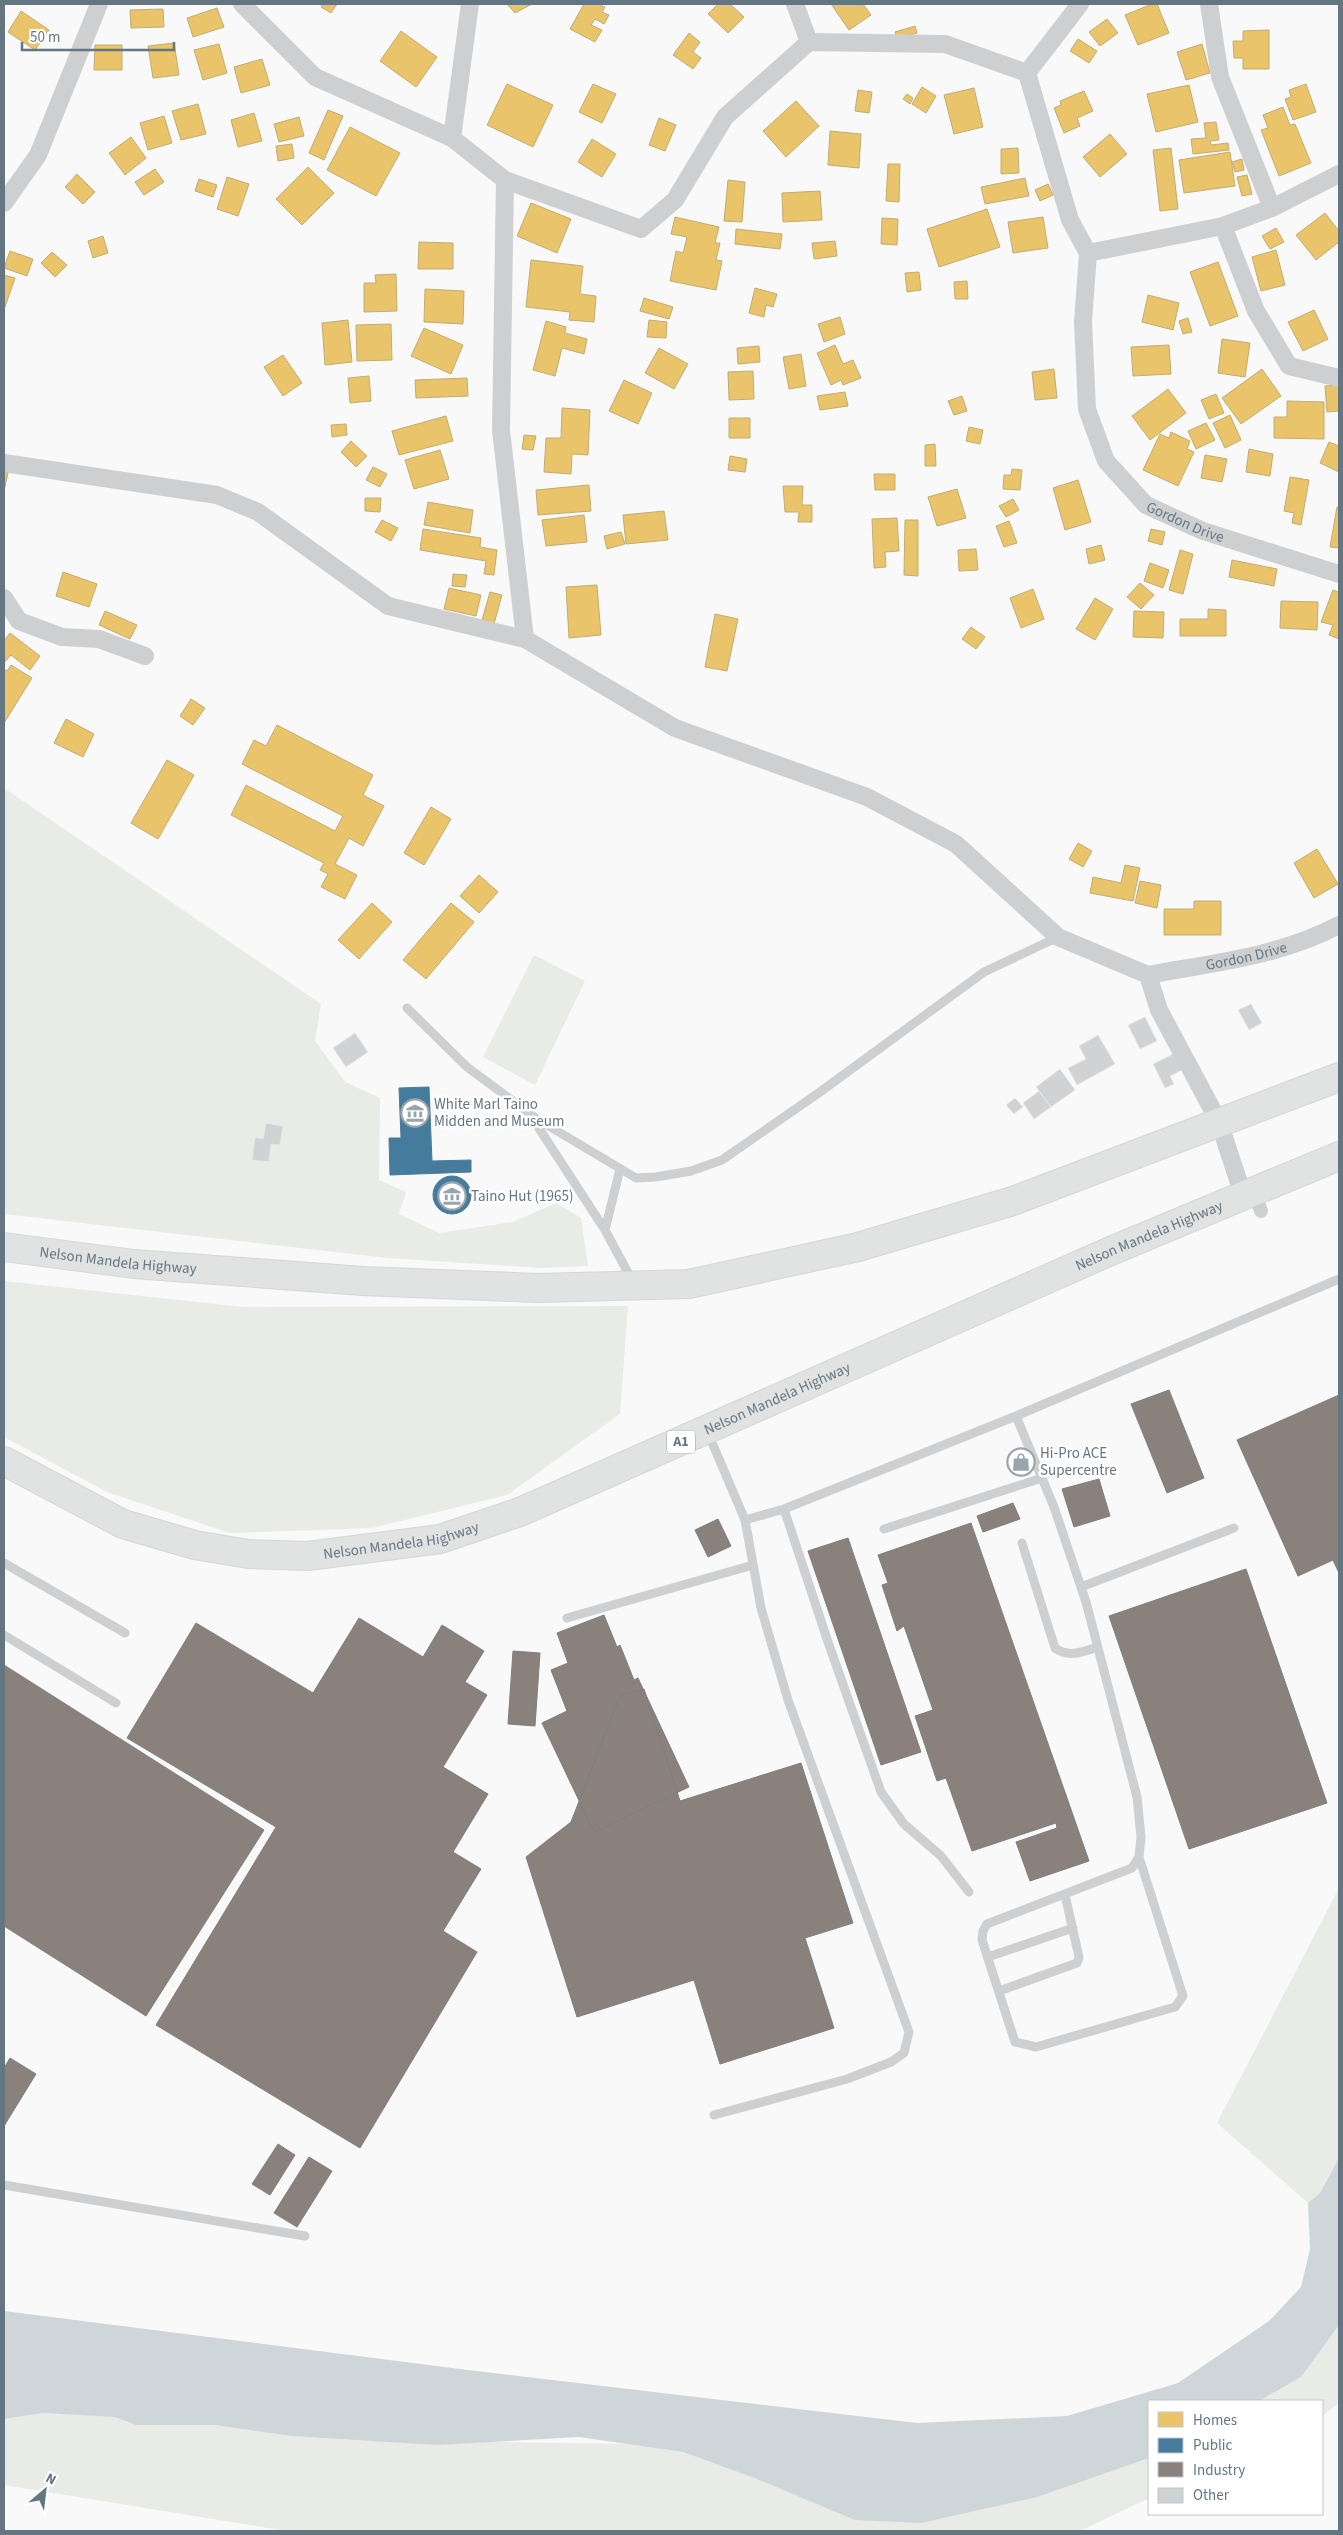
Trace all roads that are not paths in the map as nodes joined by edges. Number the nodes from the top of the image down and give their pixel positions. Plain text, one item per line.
1 (99, 4) edge
2 (242, 4) edge
3 (470, 4) edge
4 (795, 4) edge
5 (1080, 4) edge
6 (1209, 4) edge
7 (809, 42) junction
8 (1027, 73) junction
9 (452, 138) junction
10 (1339, 174) edge
11 (505, 180) junction
12 (4, 203) edge
13 (1272, 208) junction
14 (1223, 226) junction
15 (1088, 253) junction
16 (1335, 374) edge
17 (4, 463) edge
18 (1339, 574) edge
19 (4, 598) edge
20 (525, 639) junction
21 (145, 656) dead end
22 (1339, 924) edge
23 (1058, 937) junction
24 (1148, 975) junction
25 (407, 1008) dead end
26 (1339, 1077) edge
27 (528, 1112) junction
28 (1211, 1131) junction
29 (1339, 1156) edge
30 (620, 1169) junction
31 (1253, 1199) junction
32 (605, 1230) junction
33 (4, 1247) edge
34 (1339, 1279) edge
35 (635, 1286) junction
36 (1016, 1416) junction
37 (707, 1430) junction
38 (4, 1461) edge
39 (1042, 1478) junction
40 (784, 1508) junction
41 (745, 1520) junction
42 (1234, 1528) dead end
43 (884, 1529) dead end
44 (1022, 1543) dead end
45 (4, 1563) edge
46 (753, 1565) junction
47 (1081, 1587) junction
48 (568, 1618) dead end
49 (125, 1633) dead end
50 (4, 1635) edge
51 (1098, 1647) junction
52 (116, 1703) dead end
53 (1140, 1857) junction
54 (969, 1892) dead end
55 (1065, 1895) junction
56 (1072, 1928) junction
57 (988, 1957) junction
58 (998, 1991) junction
59 (714, 2114) dead end
60 (4, 2185) edge
61 (306, 2236) dead end

1 - 12 street
2 - 9 street
3 - 9 street
4 - 7 street
5 - 8 street
6 - 13 street
7 - 8 street
7 - 11 street
8 - 15 street
9 - 11 street
10 - 13 street
11 - 20 street
13 - 14 street
14 - 15 street
14 - 16 street
15 - 18 street, Gordon Drive
17 - 20 street
19 - 21 street
20 - 23 street
22 - 24 street, Gordon Drive
23 - 24 street
23 - 30 lane
24 - 28 street
25 - 27 lane
26 - 28 highway, Nelson Mandela Highway
27 - 30 lane
27 - 32 lane
28 - 31 street
28 - 35 highway, Nelson Mandela Highway
29 - 31 highway, Nelson Mandela Highway / A1
30 - 32 lane
31 - 37 highway, Nelson Mandela Highway / A1
32 - 35 lane
33 - 35 highway, Nelson Mandela Highway
34 - 36 lane
36 - 39 lane
36 - 40 lane
37 - 38 highway, Nelson Mandela Highway / A1
37 - 41 lane
39 - 43 lane
39 - 47 lane
40 - 41 lane
40 - 54 lane
41 - 46 lane
42 - 47 lane
44 - 51 lane
45 - 49 lane
46 - 48 lane
46 - 59 lane
47 - 51 lane
50 - 52 lane
51 - 53 lane
53 - 55 lane
53 - 58 lane
55 - 56 lane
55 - 57 lane
56 - 57 lane
56 - 58 lane
57 - 58 lane
60 - 61 lane

